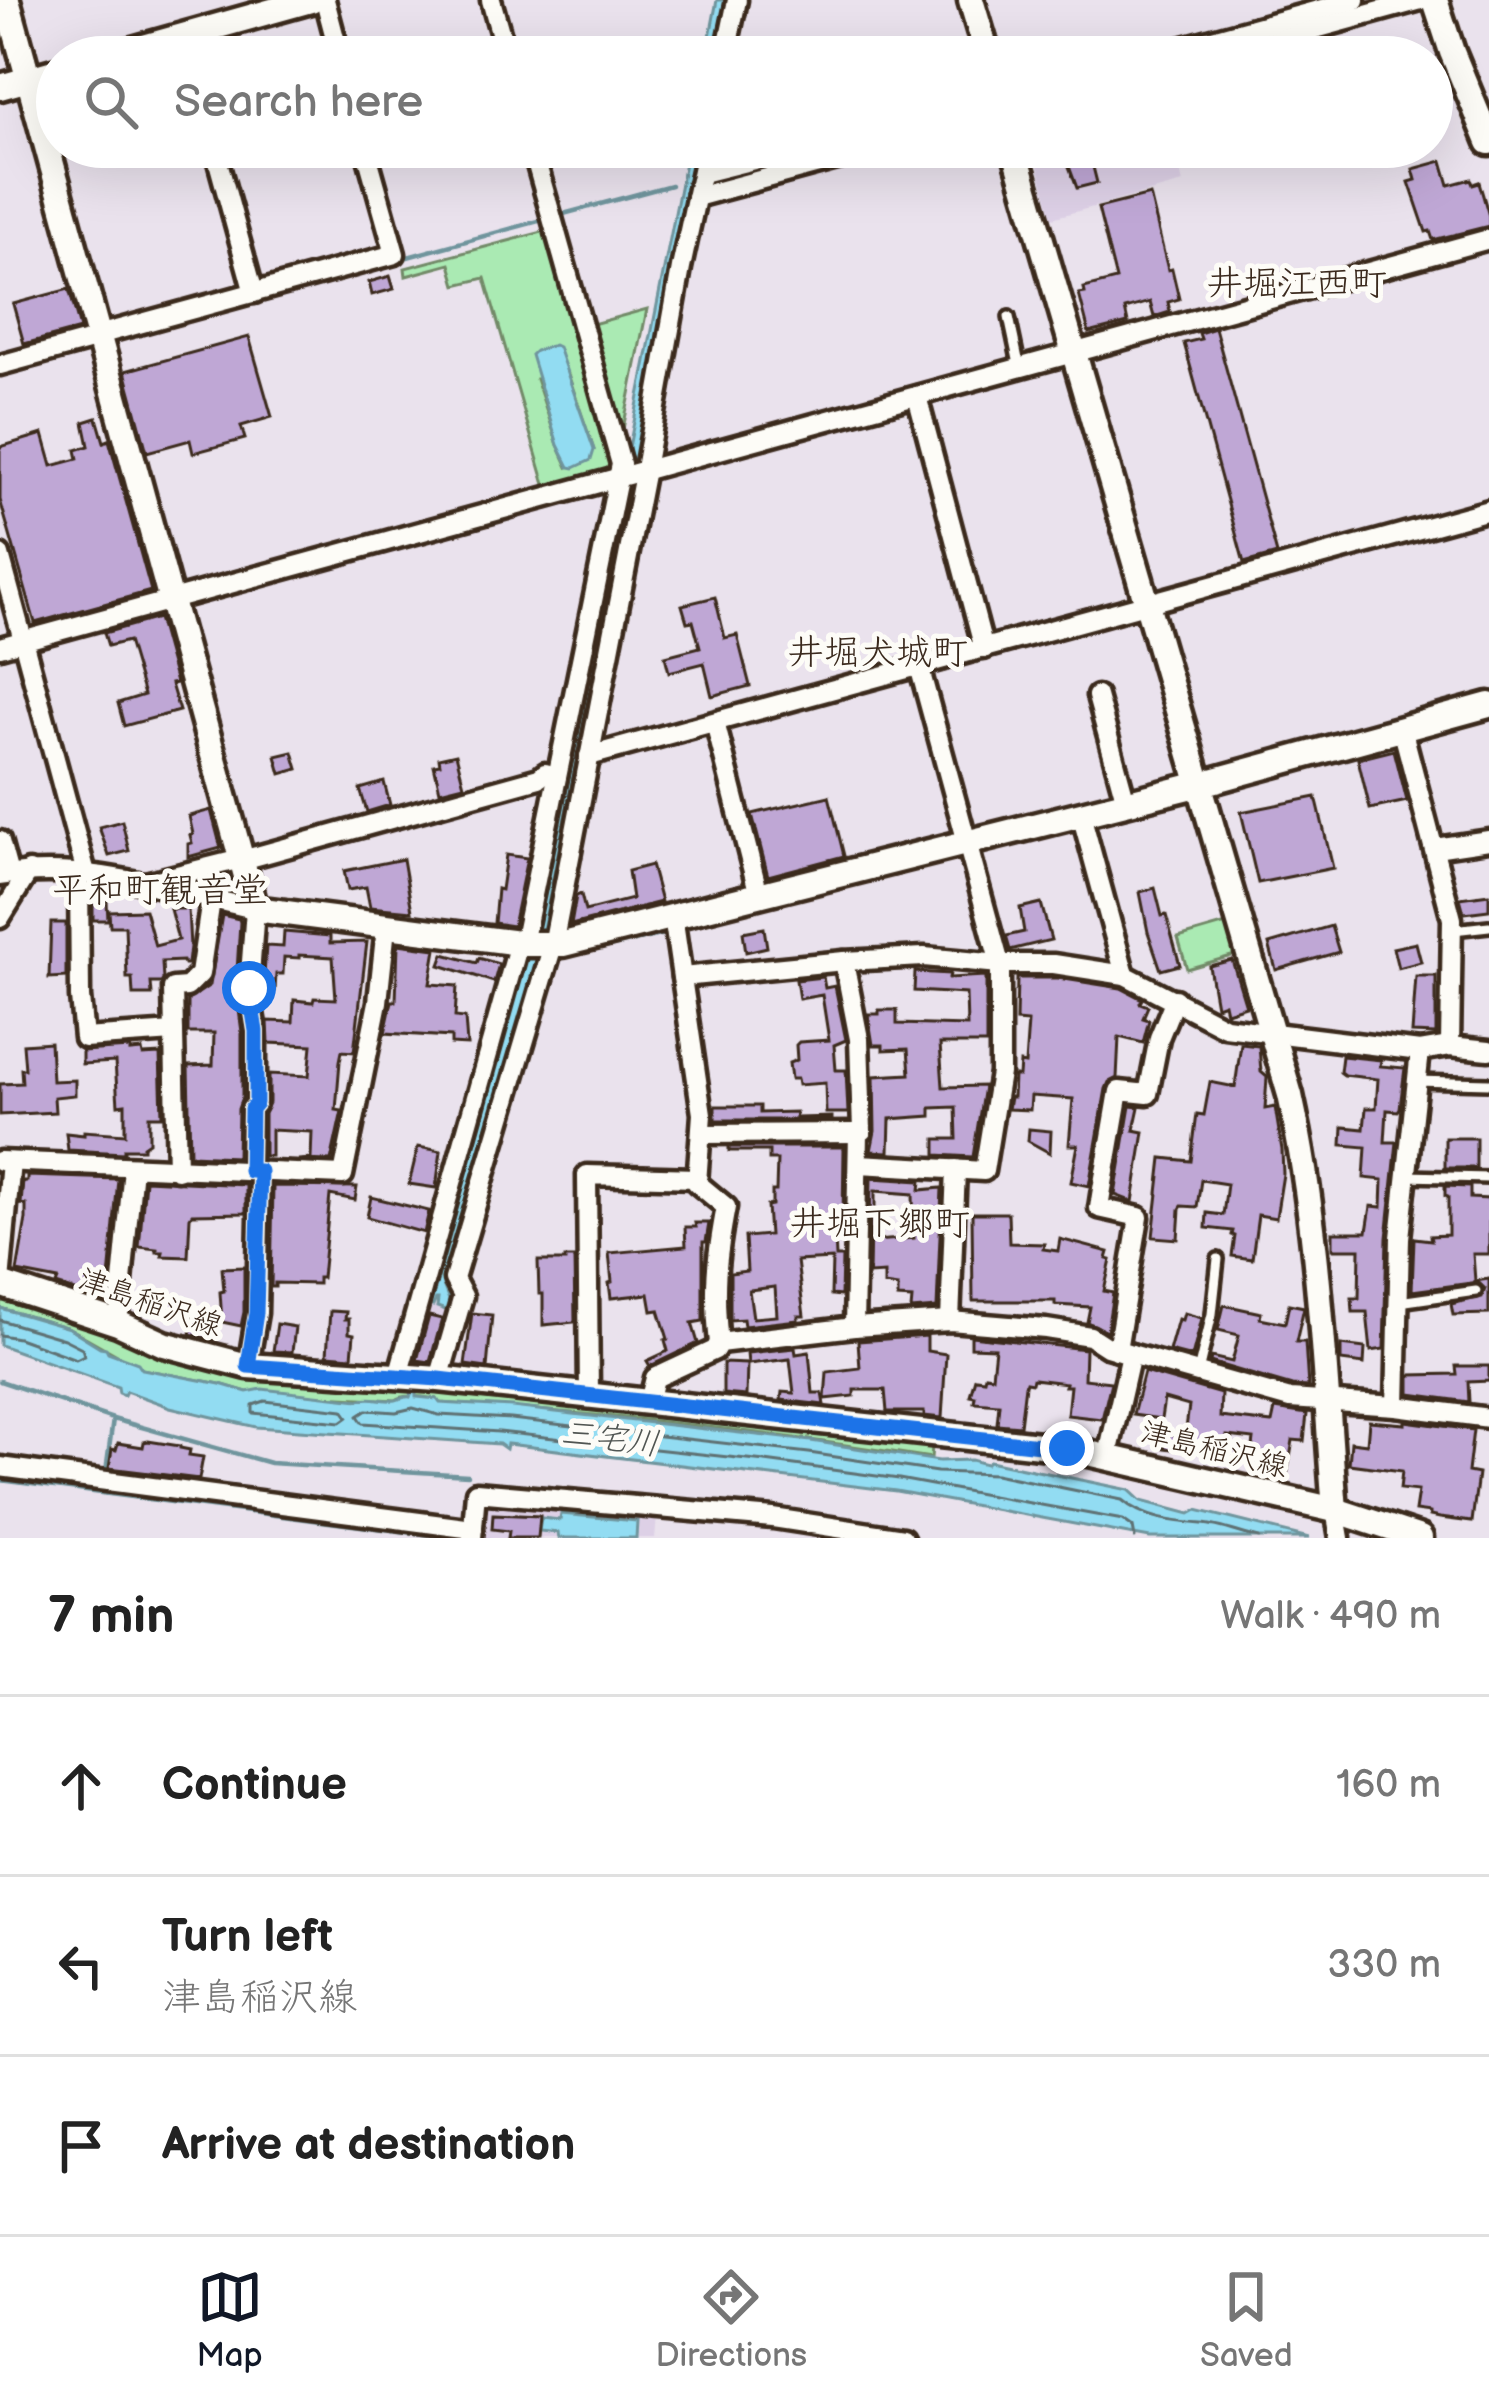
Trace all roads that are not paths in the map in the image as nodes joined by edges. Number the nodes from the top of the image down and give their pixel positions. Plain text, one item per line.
1 (7, 0) edge
2 (311, 0) edge
3 (325, 0) edge
4 (491, 0) edge
5 (737, 0) edge
6 (971, 0) edge
7 (1355, 0) edge
8 (1420, 0) edge
9 (1435, 0) edge
10 (213, 36) edge
11 (334, 36) edge
12 (501, 36) edge
13 (729, 36) edge
14 (982, 36) edge
15 (1224, 36) edge
16 (1289, 36) edge
17 (1447, 36) edge
18 (1453, 54) edge
19 (36, 77) edge
20 (28, 79) junction
21 (0, 87) edge
22 (36, 108) edge
23 (1489, 142) edge
24 (52, 168) edge
25 (220, 168) edge
26 (371, 168) edge
27 (538, 168) edge
28 (703, 168) edge
29 (722, 168) edge
30 (804, 168) edge
31 (1020, 168) edge
32 (702, 173) junction
33 (696, 197) junction
34 (1489, 239) edge
35 (254, 293) junction
36 (1009, 317) dead end
37 (99, 337) junction
38 (1075, 354) junction
39 (0, 365) edge
40 (1020, 369) junction
41 (917, 396) junction
42 (630, 473) junction
43 (1489, 511) edge
44 (0, 555) edge
45 (171, 600) junction
46 (1148, 604) junction
47 (23, 640) junction
48 (0, 646) edge
49 (984, 649) junction
50 (919, 666) junction
51 (1097, 696) dead end
52 (1489, 705) edge
53 (715, 722) junction
54 (1402, 728) junction
55 (589, 756) junction
56 (557, 776) junction
57 (1201, 784) junction
58 (1126, 802) junction
59 (1081, 814) junction
60 (1489, 840) edge
61 (0, 841) edge
62 (967, 843) junction
63 (1435, 848) junction
64 (241, 860) junction
65 (82, 873) junction
66 (13, 874) edge
67 (140, 884) junction
68 (759, 895) junction
69 (211, 900) junction
70 (255, 910) junction
71 (674, 916) junction
72 (0, 918) edge
73 (1489, 926) edge
74 (386, 927) junction
75 (1452, 930) junction
76 (533, 944) junction
77 (844, 961) junction
78 (1000, 964) junction
79 (1125, 975) junction
80 (682, 977) junction
81 (1175, 999) junction
82 (174, 1032) junction
83 (1272, 1033) junction
84 (1450, 1046) junction
85 (1489, 1050) edge
86 (1420, 1051) junction
87 (1415, 1082) junction
88 (1489, 1082) edge
89 (858, 1133) junction
90 (700, 1134) junction
91 (6, 1162) edge
92 (859, 1164) junction
93 (133, 1168) junction
94 (956, 1169) junction
95 (177, 1170) junction
96 (255, 1171) junction
97 (1406, 1176) junction
98 (697, 1178) junction
99 (1489, 1178) edge
100 (1218, 1259) dead end
101 (0, 1283) edge
102 (1477, 1291) dead end
103 (1399, 1303) junction
104 (950, 1321) junction
105 (118, 1323) junction
106 (854, 1327) junction
107 (719, 1343) junction
108 (1124, 1352) junction
109 (248, 1366) junction
110 (1198, 1374) junction
111 (398, 1376) junction
112 (439, 1379) junction
113 (589, 1396) junction
114 (649, 1402) junction
115 (1327, 1403) junction
116 (1396, 1406) junction
117 (1489, 1418) edge
118 (1108, 1455) junction
119 (0, 1467) edge
120 (1335, 1510) junction
121 (473, 1533) edge
122 (903, 1538) edge
123 (1340, 1538) edge
124 (1420, 1538) edge

1 - 20 street
2 - 10 street
3 - 11 street
4 - 12 street
5 - 13 street
6 - 14 street
7 - 15 street
8 - 16 street
9 - 17 street
18 - 23 street
19 - 20 street
20 - 21 street
20 - 22 street
24 - 37 street
25 - 35 street
26 - 35 street
27 - 42 street
28 - 32 street
29 - 32 street
30 - 33 street
31 - 38 street
32 - 33 street
33 - 42 street
34 - 38 street
35 - 37 street
36 - 40 lane
37 - 39 street
37 - 45 street
38 - 40 street
38 - 46 street
40 - 41 street
41 - 42 street
41 - 49 street
42 - 45 street
42 - 55 street
42 - 56 street
43 - 46 street
44 - 47 street
45 - 47 street
45 - 64 street
46 - 49 street
46 - 57 street
47 - 48 street
47 - 65 street
49 - 50 street
50 - 53 street
50 - 62 street
51 - 58 street
52 - 54 street
53 - 55 street
53 - 68 street
54 - 57 street
54 - 63 street
55 - 76 street
56 - 64 street
56 - 76 street
57 - 58 street
57 - 83 street
58 - 59 street
59 - 62 street
59 - 79 street
60 - 63 street
61 - 66 street
62 - 68 street
62 - 78 street
63 - 75 street
64 - 67 street
64 - 70 street
65 - 66 street
65 - 67 street
65 - 82 street
66 - 72 street
67 - 69 street
68 - 71 street
69 - 70 street
69 - 82 street
70 - 74 street
70 - 96 street
71 - 76 street
71 - 80 street
73 - 75 lane
74 - 76 street
74 - 96 street
75 - 84 street
76 - 111 street
76 - 112 street
77 - 78 street
77 - 80 street
77 - 89 street
78 - 79 street
78 - 94 street
79 - 81 street
80 - 90 street
81 - 83 street
81 - 108 street
82 - 95 street
83 - 86 street
83 - 115 street
84 - 85 street
84 - 86 street
86 - 87 street
87 - 88 lane
87 - 97 street
89 - 90 street
89 - 92 street
90 - 98 street
91 - 93 street
91 - 101 street
92 - 94 street
92 - 106 street
93 - 95 street
93 - 105 street
94 - 104 street
95 - 96 street
96 - 109 street
97 - 99 lane
97 - 103 street
98 - 107 street
98 - 113 street
100 - 110 lane
101 - 105 street, 津島稲沢線
102 - 103 lane
103 - 116 street
104 - 106 street
104 - 108 street
105 - 109 street, 津島稲沢線
106 - 107 street
107 - 114 street
108 - 110 street
108 - 118 street
109 - 111 street, 津島稲沢線
110 - 115 street
111 - 112 street, 津島稲沢線
112 - 113 street, 津島稲沢線
113 - 114 street, 津島稲沢線
114 - 118 street, 津島稲沢線
115 - 116 street
115 - 120 street
116 - 117 street
118 - 120 street, 津島稲沢線
119 - 121 street
120 - 123 street
120 - 124 street, 津島稲沢線
121 - 122 street

